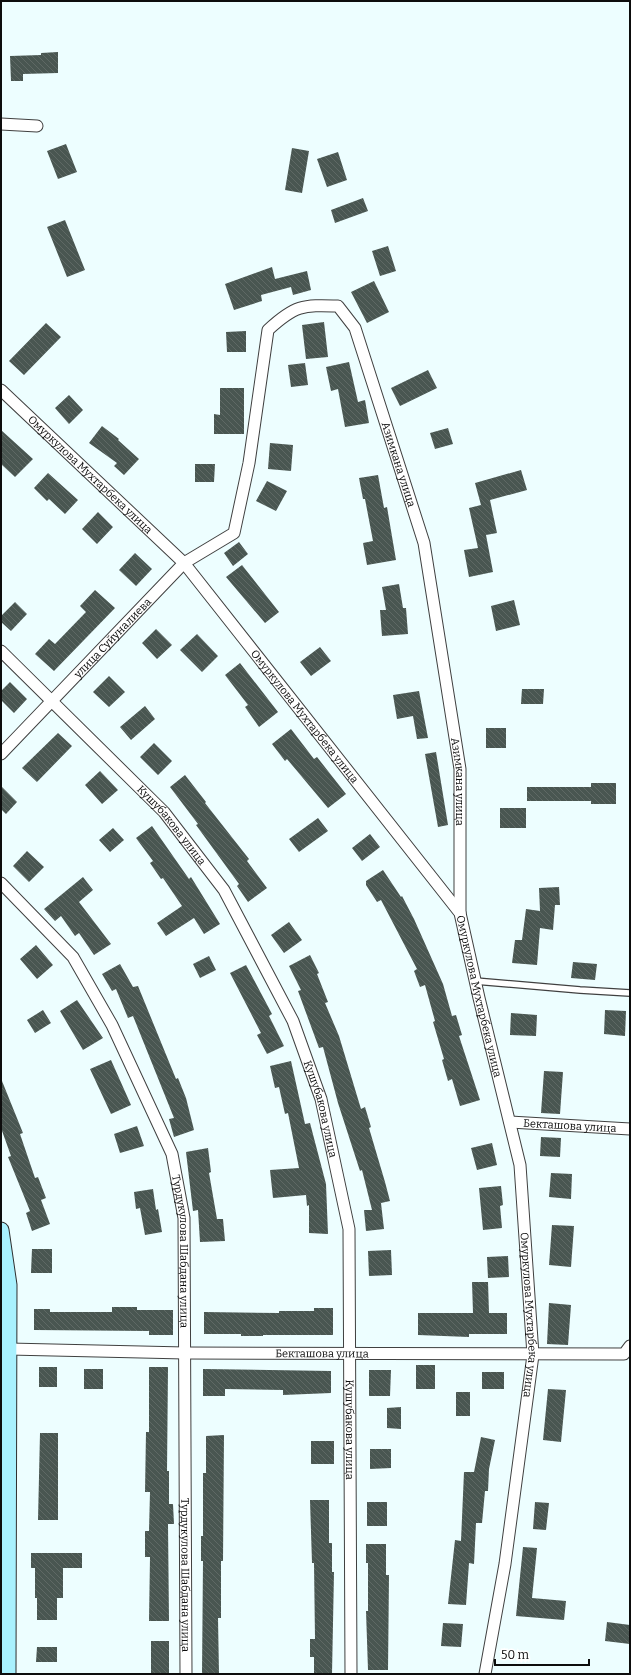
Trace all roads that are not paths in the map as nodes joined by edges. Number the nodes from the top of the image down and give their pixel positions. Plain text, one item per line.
1 (1, 124) edge
2 (37, 126) dead end
3 (1, 390) edge
4 (234, 533) joint
5 (184, 563) junction
6 (1, 650) edge
7 (52, 700) junction
8 (1, 754) edge
9 (1, 883) edge
10 (460, 914) junction
11 (475, 981) junction
12 (630, 992) edge
13 (510, 1122) junction
14 (630, 1129) edge
15 (1, 1230) edge
16 (630, 1346) edge
17 (350, 1352) junction
18 (185, 1353) junction
19 (533, 1355) junction
20 (6, 1359) edge
21 (5, 1664) edge
22 (186, 1674) edge
23 (351, 1674) edge
24 (485, 1674) edge

1 - 2 street
3 - 5 street, Омуркулова Мухтарбека улица
4 - 5 street, улица Суйуналиева
4 - 10 street, Азимкана улица
5 - 7 street, улица Суйуналиева
5 - 10 street, Омуркулова Мухтарбека улица
6 - 7 street, Кушубакова улица
7 - 8 street, улица Суйуналиева
7 - 17 street, Кушубакова улица
9 - 18 street, Турдукулова Шабдана улица
10 - 11 street, Омуркулова Мухтарбека улица
11 - 12 lane
11 - 13 street, Омуркулова Мухтарбека улица
13 - 14 street, Бекташова улица
13 - 19 street, Омуркулова Мухтарбека улица
15 - 20 street
16 - 19 street, Бекташова улица
17 - 18 street, Бекташова улица
17 - 19 street, Бекташова улица
17 - 23 street, Кушубакова улица
18 - 20 street, Бекташова улица
18 - 22 street, Турдукулова Шабдана улица
19 - 24 street, Омуркулова Мухтарбека улица
20 - 21 street

